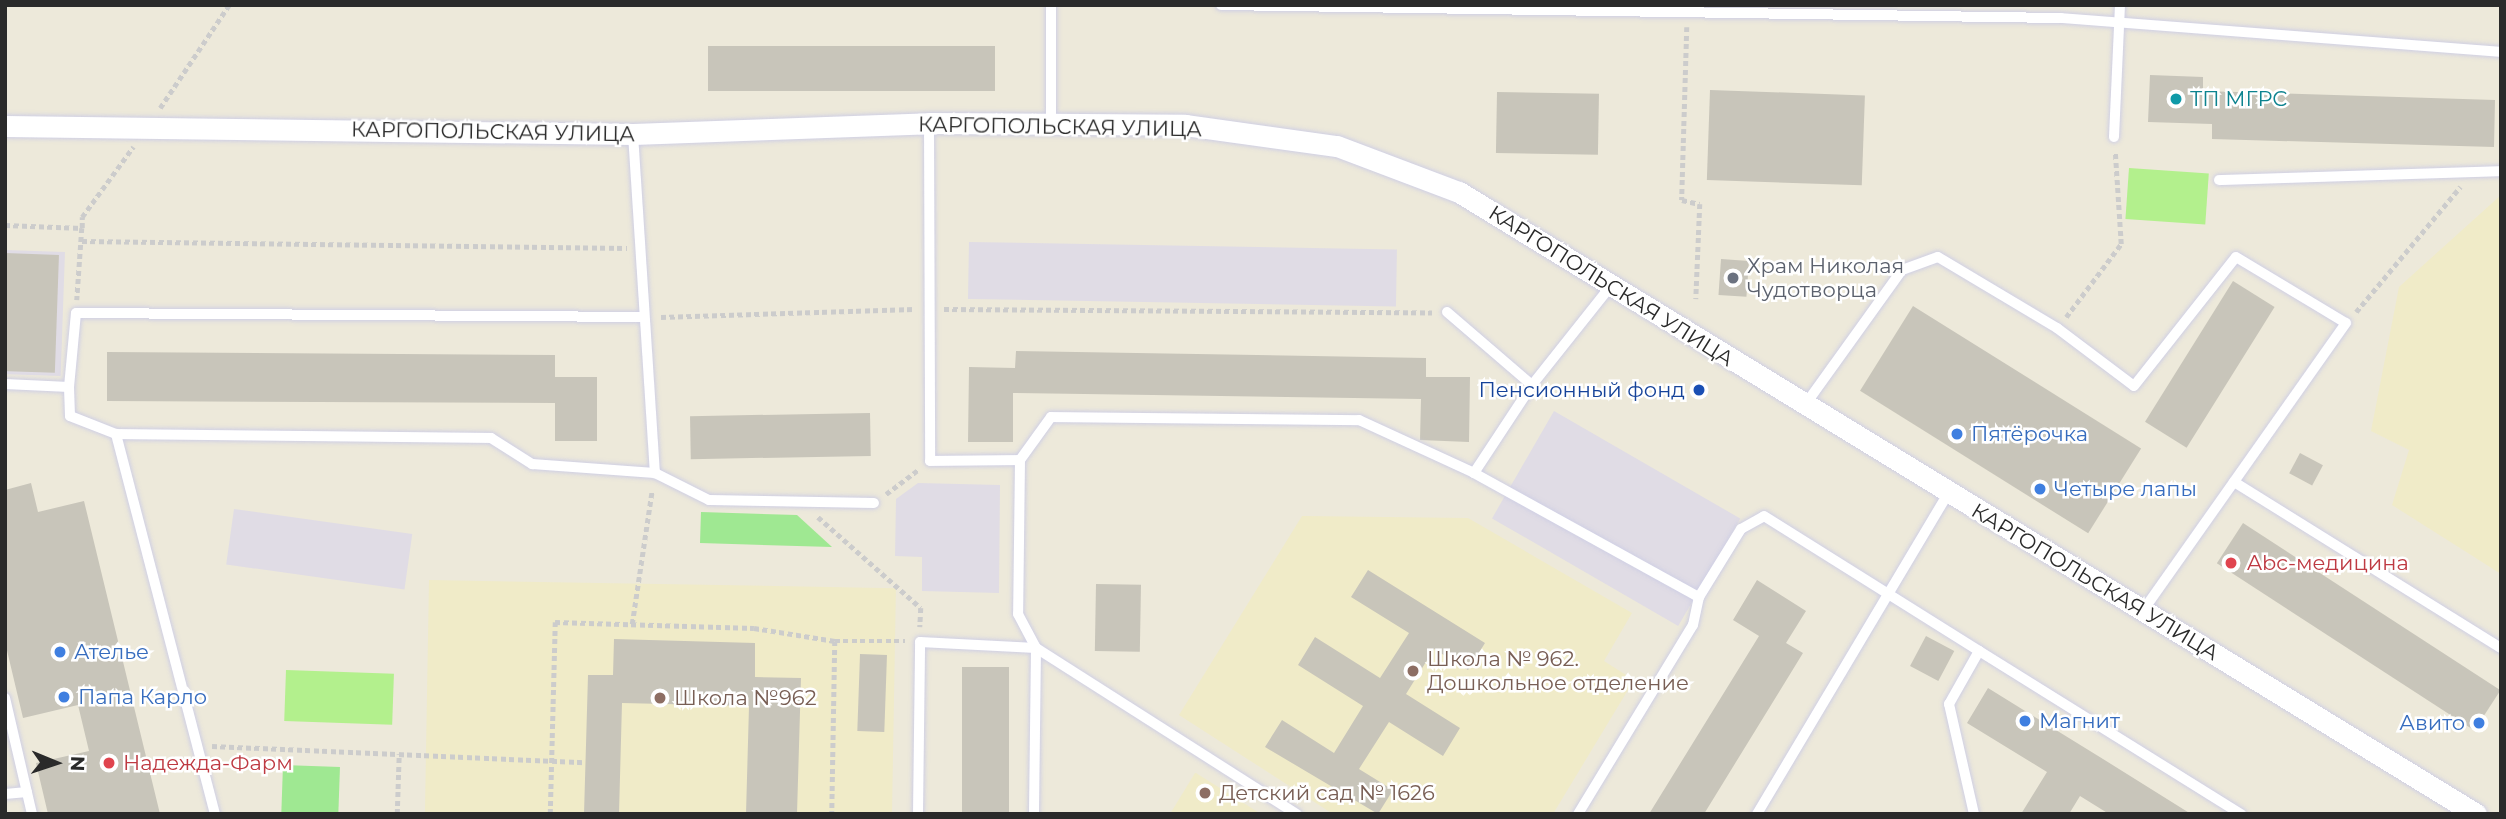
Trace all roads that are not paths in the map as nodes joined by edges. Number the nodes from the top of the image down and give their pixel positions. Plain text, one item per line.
1 (1051, 5) edge
2 (1221, 5) edge
3 (2120, 5) edge
4 (1687, 9) edge
5 (2121, 22) junction
6 (2501, 52) edge
7 (929, 123) junction
8 (5, 126) edge
9 (1051, 127) junction
10 (633, 134) junction
11 (2114, 137) road end
12 (2501, 171) edge
13 (2219, 180) dead end
14 (1609, 287) junction
15 (1447, 312) road end
16 (644, 317) junction
17 (5, 384) edge
18 (1532, 385) junction
19 (69, 387) junction
20 (1805, 405) junction
21 (116, 434) junction
22 (1020, 460) junction
23 (655, 473) junction
24 (1474, 473) junction
25 (2234, 482) junction
26 (1948, 494) junction
27 (874, 503) road end
28 (1887, 596) junction
29 (1699, 597) junction
30 (2143, 611) junction
31 (1036, 648) junction
32 (2501, 648) edge
33 (1979, 651) junction
34 (5, 698) edge
35 (27, 792) junction
36 (5, 794) edge
37 (32, 814) edge
38 (215, 814) edge
39 (918, 814) edge
40 (1034, 814) edge
41 (1297, 814) edge
42 (1578, 814) edge
43 (1757, 814) edge
44 (1974, 814) edge
45 (2241, 814) edge
46 (2476, 814) edge

1 - 9 lane
2 - 4 lane
3 - 5 lane
4 - 5 lane
5 - 6 lane
5 - 11 lane
7 - 9 street, КАРГОПОЛЬСКАЯ УЛИЦА
7 - 10 street, КАРГОПОЛЬСКАЯ УЛИЦА
7 - 22 lane
8 - 10 street, КАРГОПОЛЬСКАЯ УЛИЦА
9 - 14 street, КАРГОПОЛЬСКАЯ УЛИЦА
10 - 16 lane
12 - 13 lane
14 - 18 lane
14 - 20 street, КАРГОПОЛЬСКАЯ УЛИЦА
15 - 18 lane
16 - 19 lane
16 - 23 lane
17 - 19 lane
18 - 24 lane
19 - 21 lane
20 - 25 lane
20 - 26 street, КАРГОПОЛЬСКАЯ УЛИЦА
21 - 23 lane
21 - 38 lane
22 - 24 lane
22 - 31 lane
23 - 27 lane
24 - 29 lane
25 - 30 lane
25 - 32 lane
26 - 28 lane
26 - 30 street, КАРГОПОЛЬСКАЯ УЛИЦА
28 - 29 lane
28 - 33 lane
28 - 43 lane
29 - 42 lane
30 - 46 street, КАРГОПОЛЬСКАЯ УЛИЦА
31 - 39 lane
31 - 40 lane
31 - 41 lane
33 - 44 lane
33 - 45 lane
34 - 35 lane
35 - 36 lane
35 - 37 lane

